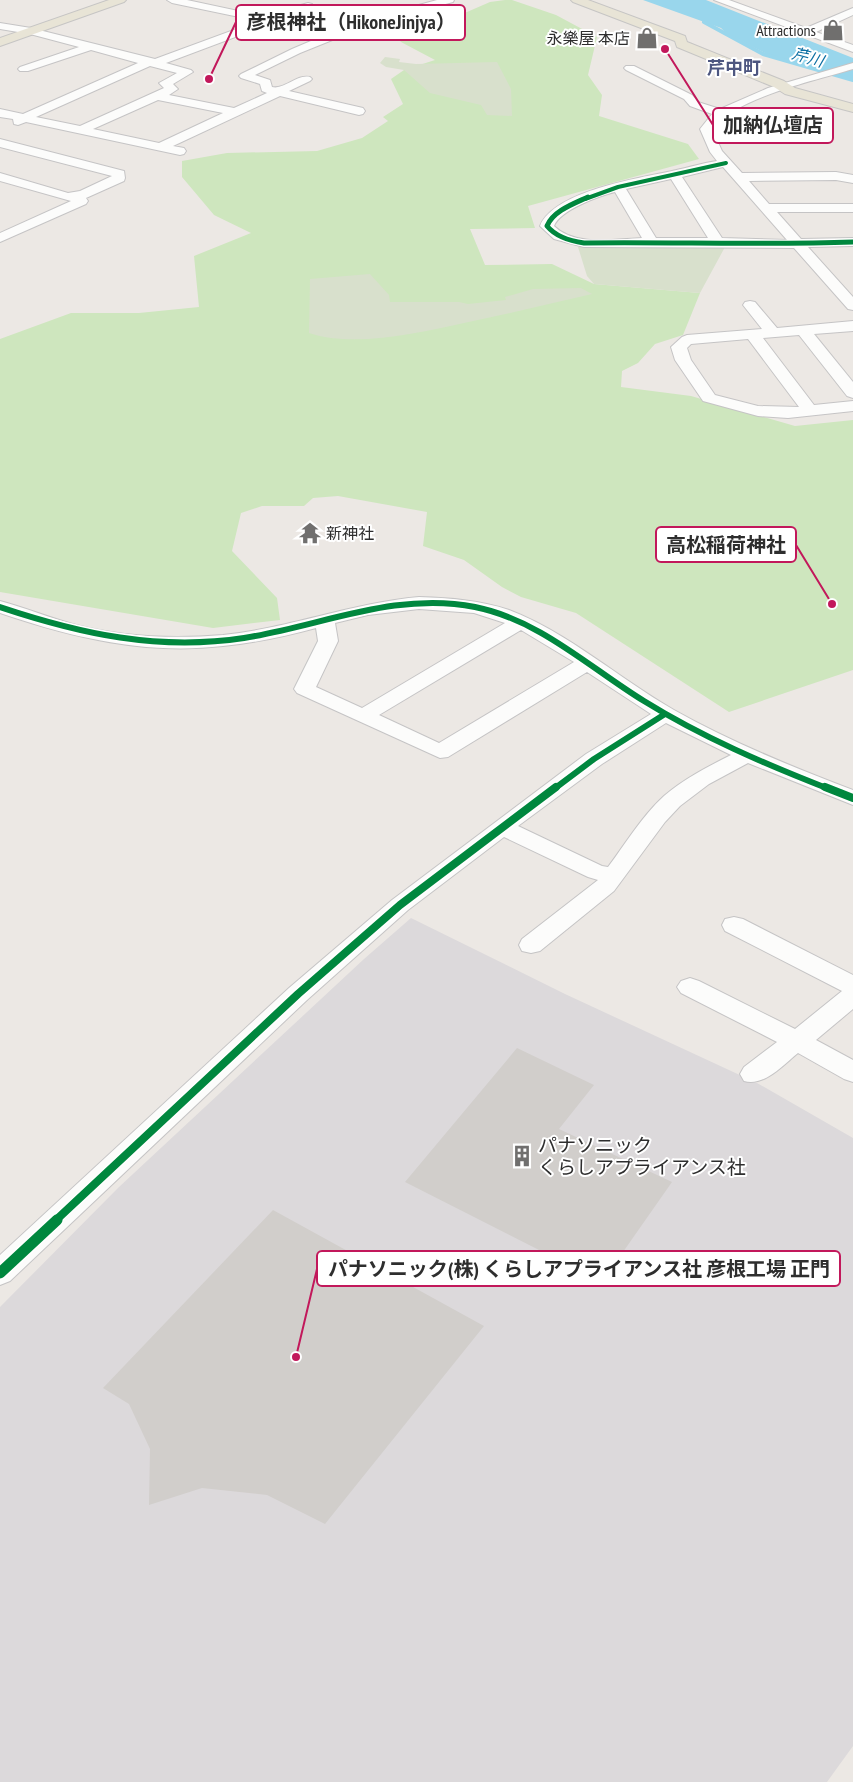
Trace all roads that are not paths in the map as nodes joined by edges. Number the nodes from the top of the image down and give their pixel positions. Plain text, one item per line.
1 (120, 0) edge
2 (172, 0) edge
3 (449, 0) edge
4 (577, 0) edge
5 (719, 0) edge
6 (746, 0) edge
7 (735, 5) junction
8 (308, 6) dead end
9 (853, 12) edge
10 (265, 20) junction
11 (0, 26) edge
12 (31, 31) junction
13 (806, 32) junction
14 (336, 34) junction
15 (355, 38) dead end
16 (0, 42) edge
17 (93, 46) junction
18 (853, 49) edge
19 (153, 62) junction
20 (853, 66) edge
21 (630, 68) dead end
22 (24, 69) dead end
23 (828, 76) junction
24 (307, 79) dead end
25 (846, 82) dead end
26 (784, 87) junction
27 (278, 92) junction
28 (158, 96) junction
29 (853, 108) edge
30 (359, 111) dead end
31 (236, 112) junction
32 (720, 113) junction
33 (0, 114) edge
34 (22, 119) junction
35 (6, 126) dead end
36 (79, 131) junction
37 (0, 143) edge
38 (156, 147) junction
39 (180, 151) dead end
40 (726, 163) junction
41 (674, 175) junction
42 (738, 177) junction
43 (2, 179) edge
44 (853, 179) edge
45 (618, 186) junction
46 (75, 196) junction
47 (766, 208) junction
48 (853, 208) edge
49 (0, 238) edge
50 (651, 242) junction
51 (718, 242) junction
52 (853, 242) edge
53 (797, 243) junction
54 (750, 304) dead end
55 (853, 306) edge
56 (853, 326) edge
57 (804, 330) junction
58 (773, 333) junction
59 (753, 335) junction
60 (853, 393) edge
61 (853, 406) edge
62 (810, 411) junction
63 (0, 607) edge
64 (325, 619) junction
65 (521, 622) junction
66 (587, 663) junction
67 (665, 714) junction
68 (363, 716) junction
69 (748, 755) junction
70 (853, 798) edge
71 (502, 827) junction
72 (613, 875) junction
73 (734, 925) dead end
74 (531, 945) dead end
75 (853, 986) edge
76 (690, 987) dead end
77 (853, 996) edge
78 (798, 1041) junction
79 (853, 1072) edge
80 (753, 1074) dead end
81 (0, 1273) edge

1 - 12 main road
2 - 10 street
3 - 14 street
4 - 26 main road
5 - 7 street
6 - 7 street
7 - 13 street
8 - 10 street
9 - 13 street
10 - 14 street
10 - 19 street
11 - 12 street
12 - 16 main road
12 - 17 street
13 - 18 street
14 - 15 street
14 - 27 street
17 - 19 street
17 - 22 street
19 - 28 street
19 - 34 street
20 - 23 street
21 - 32 street
23 - 25 street
23 - 26 street
24 - 27 street
26 - 29 main road
26 - 32 street
27 - 30 street
27 - 31 street
28 - 31 street
28 - 36 street
31 - 38 street
32 - 40 street
33 - 34 street
34 - 35 street
34 - 36 street
36 - 38 street
37 - 46 street
38 - 39 street
40 - 41 street
40 - 42 street
41 - 45 street
41 - 51 street
42 - 44 street
42 - 47 street
43 - 46 street
45 - 50 street
45 - 50 street
46 - 49 street
47 - 48 street
47 - 53 street
50 - 51 street
51 - 53 street
52 - 53 street
53 - 55 street
54 - 58 street
56 - 57 street
57 - 58 street
57 - 60 street
58 - 59 street
59 - 62 street
59 - 62 street
61 - 62 street
63 - 64 street
64 - 65 street
64 - 68 street
65 - 66 street
65 - 68 street
66 - 67 street
66 - 68 street
67 - 69 street
67 - 71 street
69 - 70 street
69 - 72 street
71 - 72 street
71 - 81 street
72 - 74 street
73 - 75 street
76 - 78 street
77 - 78 street
78 - 79 street
78 - 80 street

